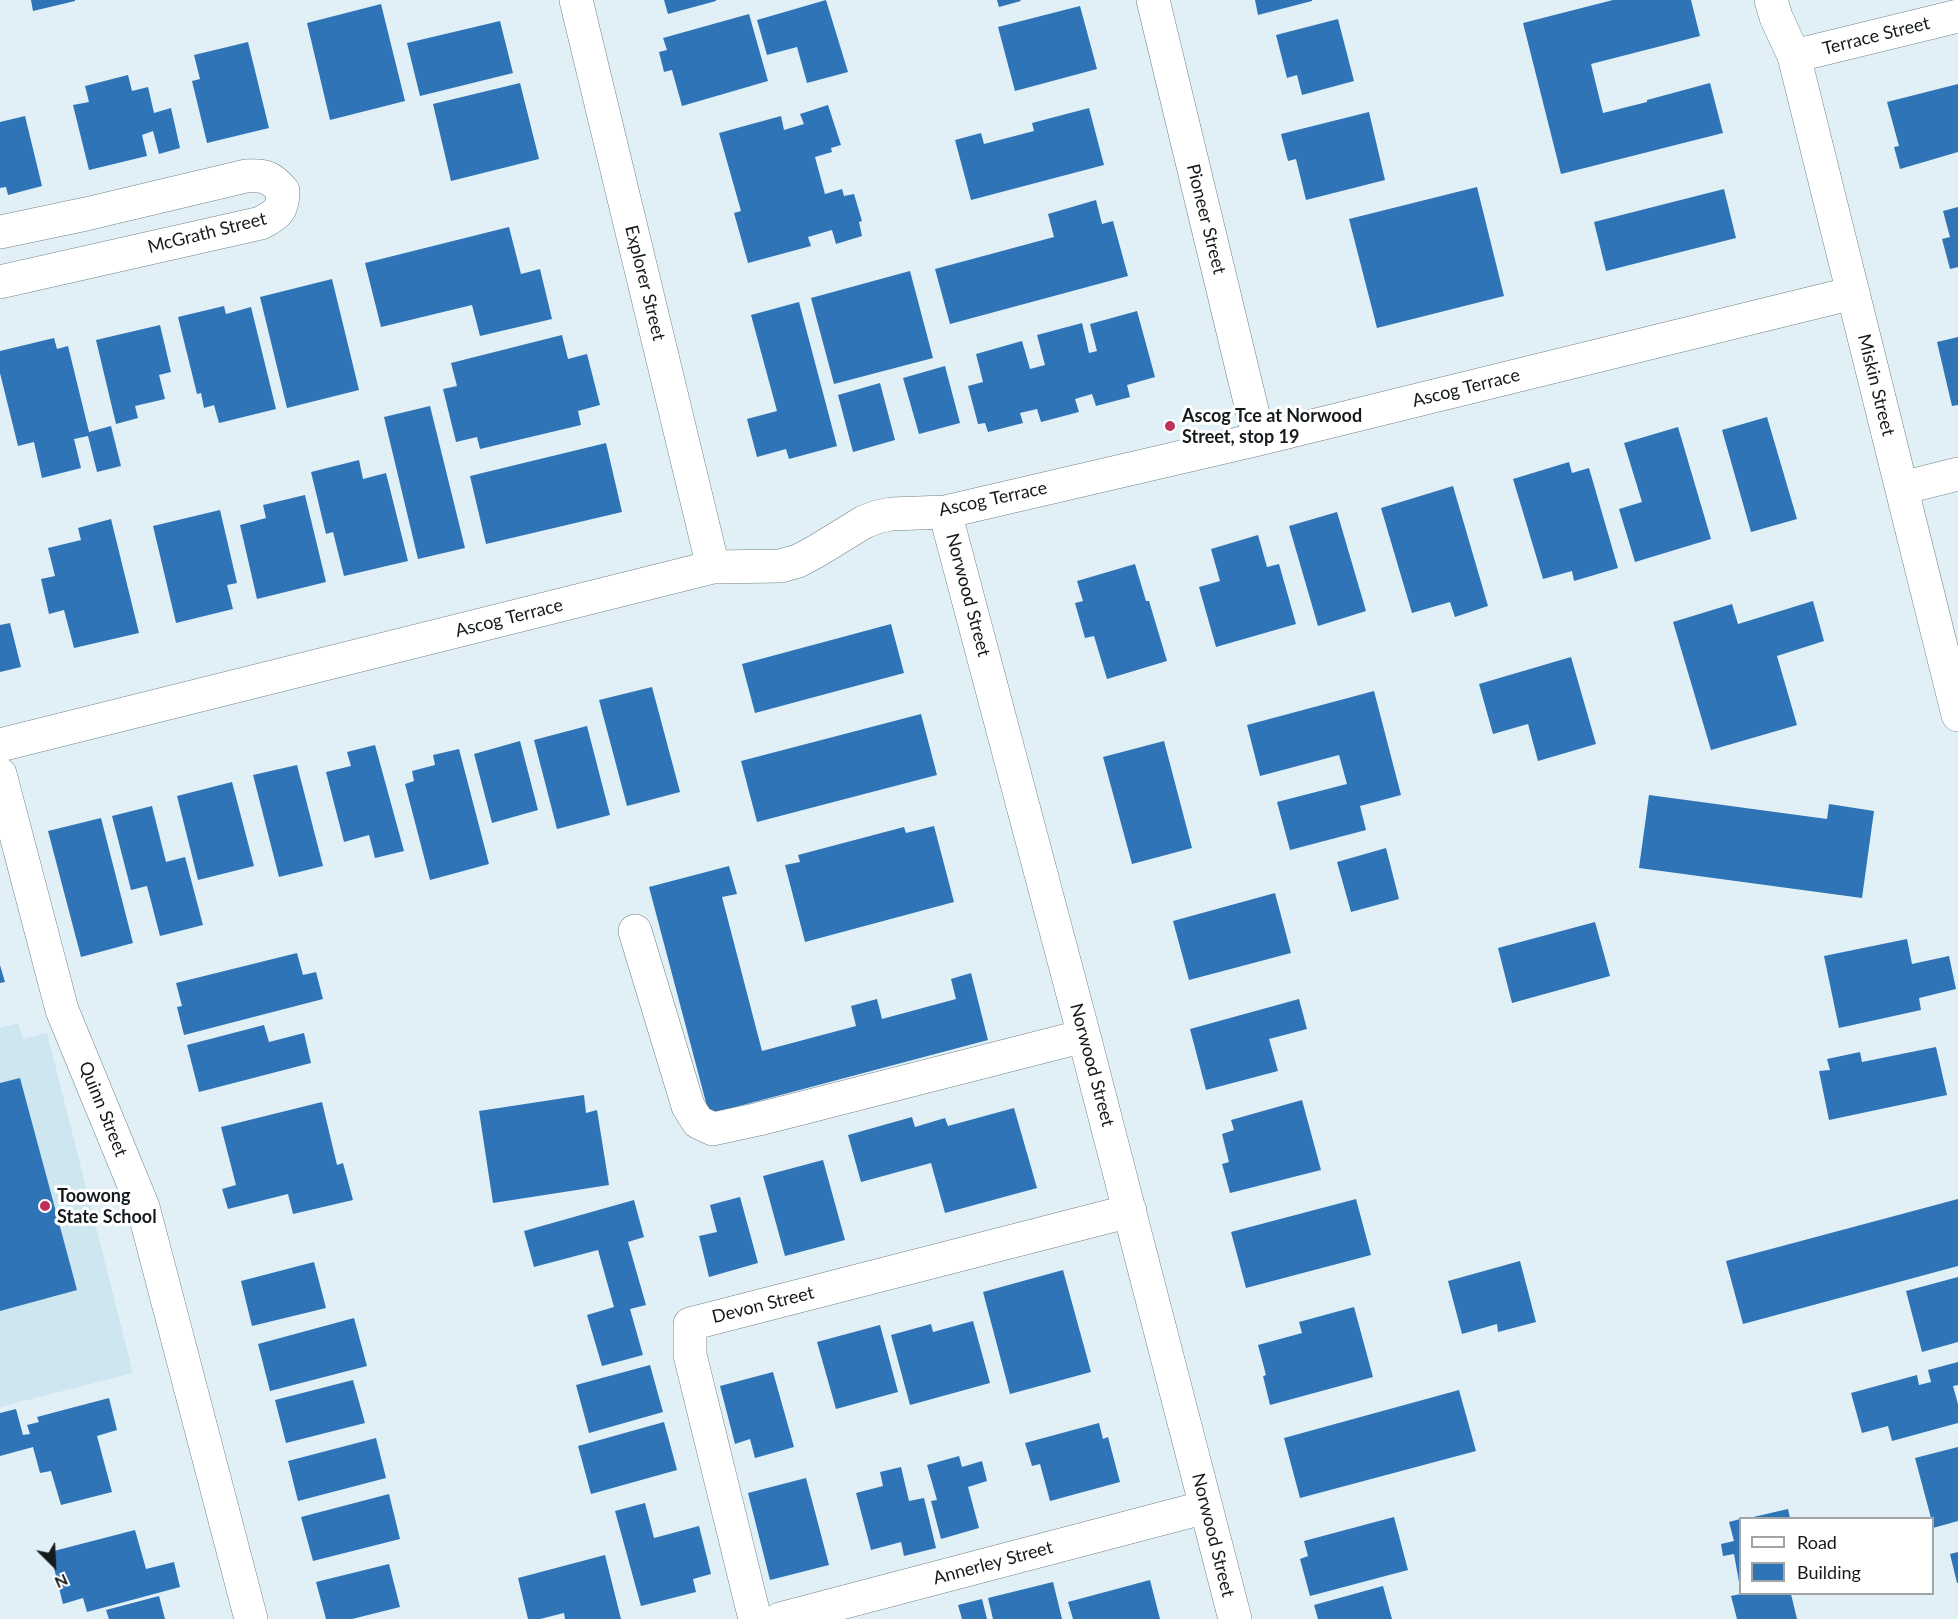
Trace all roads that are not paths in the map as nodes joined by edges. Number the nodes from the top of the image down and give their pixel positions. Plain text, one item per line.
1 (576, 0) edge
2 (1153, 0) edge
3 (1771, 0) edge
4 (1792, 0) edge
5 (1958, 16) edge
6 (1794, 56) junction
7 (0, 232) edge
8 (0, 282) edge
9 (1853, 293) junction
10 (1259, 439) junction
11 (1958, 474) edge
12 (1902, 488) junction
13 (945, 512) junction
14 (713, 567) junction
15 (1958, 714) edge
16 (0, 745) edge
17 (0, 774) edge
18 (635, 931) dead end
19 (1084, 1036) junction
20 (1130, 1211) junction
21 (1206, 1507) junction
22 (251, 1619) edge
23 (755, 1619) edge
24 (780, 1619) edge
25 (1235, 1619) edge

1 - 14 street, Explorer Street
2 - 10 street, Pioneer Street
3 - 6 street, Miskin Street
4 - 6 street, Miskin Street
5 - 6 street, Terrace Street
6 - 9 street, Miskin Street
7 - 8 street, McGrath Street
9 - 10 street, Ascog Terrace
9 - 12 street, Miskin Street
10 - 13 street, Ascog Terrace
11 - 12 street
12 - 15 street, Miskin Street
13 - 14 street, Ascog Terrace
13 - 19 street, Norwood Street
14 - 16 street, Ascog Terrace
17 - 22 street, Quinn Street
18 - 19 street
19 - 20 street, Norwood Street
20 - 21 street, Norwood Street
20 - 23 street, Devon Street
21 - 24 street, Annerley Street
21 - 25 street, Norwood Street

